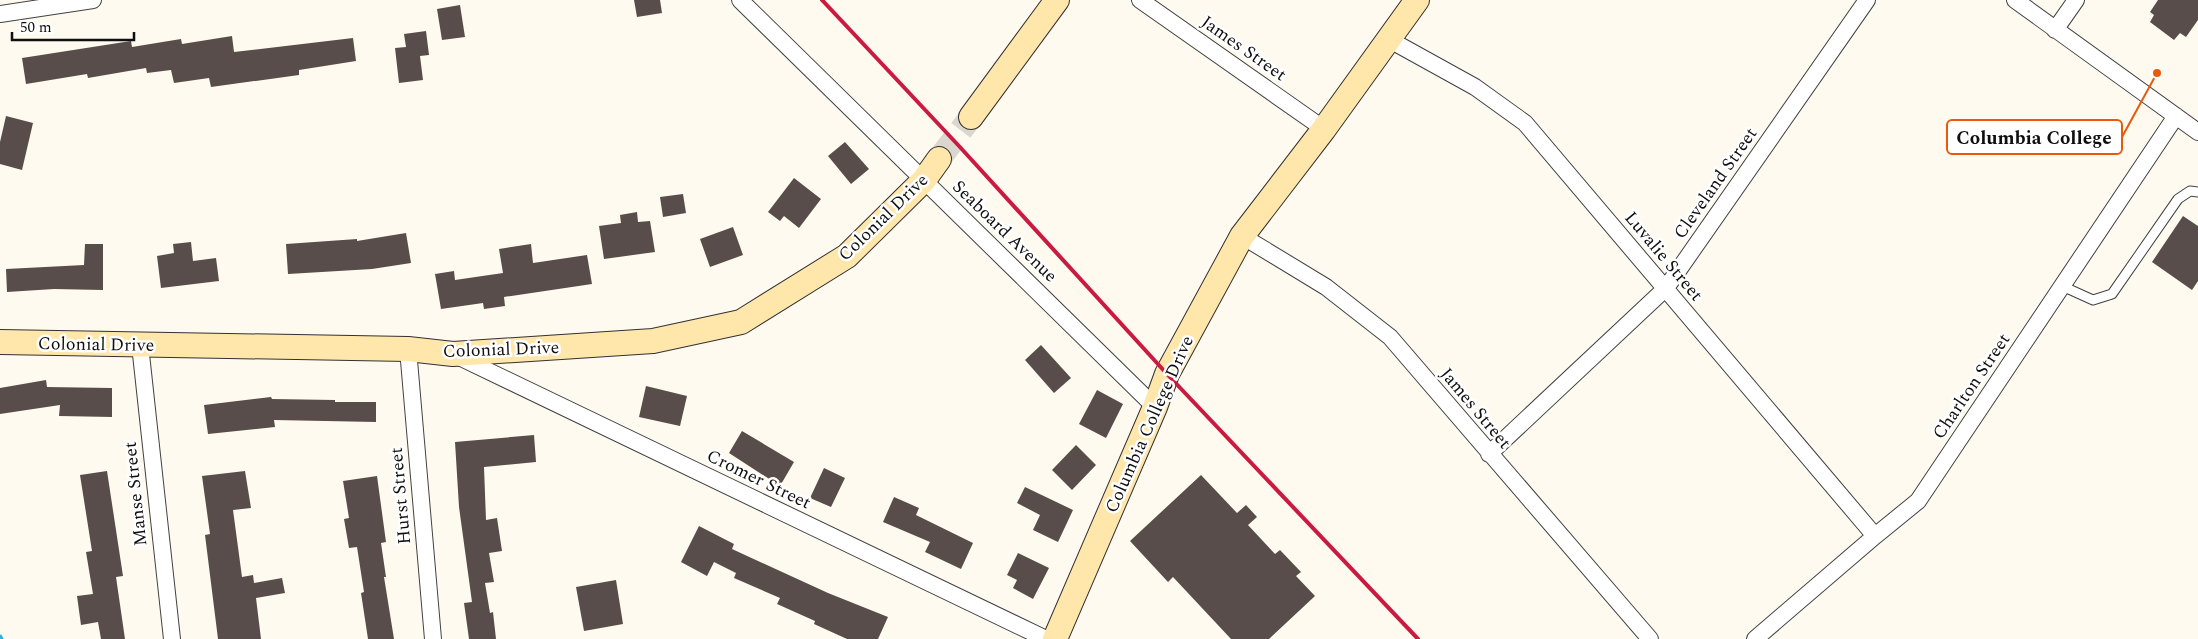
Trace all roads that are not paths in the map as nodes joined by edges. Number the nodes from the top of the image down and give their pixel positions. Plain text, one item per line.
1 (93, 0) edge
2 (740, 0) edge
3 (1057, 0) edge
4 (1140, 0) edge
5 (1417, 0) edge
6 (1867, 0) edge
7 (2015, 0) edge
8 (2076, 0) edge
9 (0, 14) edge
10 (2055, 30) junction
11 (1390, 40) junction
12 (2176, 116) junction
13 (971, 117) tunnel mouth
14 (1324, 129) junction
15 (2198, 132) edge
16 (939, 159) tunnel mouth
17 (924, 180) junction
18 (2198, 192) edge
19 (1242, 236) junction
20 (2062, 286) junction
21 (1666, 288) junction
22 (0, 342) edge
23 (140, 345) junction
24 (408, 349) junction
25 (454, 354) junction
26 (1155, 407) junction
27 (1489, 454) junction
28 (1875, 536) junction
29 (172, 639) edge
30 (433, 639) edge
31 (1046, 639) edge
32 (1054, 639) edge
33 (1650, 639) edge
34 (1755, 639) edge

1 - 9 street
2 - 17 street, Seaboard Avenue
3 - 13 street
4 - 14 street, James Street
5 - 11 street, Columbia College Drive
6 - 21 street, Cleveland Street
7 - 10 street
8 - 10 street
10 - 12 street
11 - 14 street, Columbia College Drive
11 - 21 street, Luvalie Street
12 - 15 street
12 - 20 street, Charlton Street
14 - 19 street, Columbia College Drive
16 - 17 street, Colonial Drive
17 - 25 street, Colonial Drive
17 - 26 street, Seaboard Avenue
18 - 20 lane
19 - 26 street, Columbia College Drive
19 - 27 street, James Street
20 - 28 street, Charlton Street
21 - 27 street, Cleveland Street
21 - 28 street, Luvalie Street
22 - 23 street, Colonial Drive
23 - 24 street, Colonial Drive
23 - 29 street, Manse Street
24 - 25 street, Colonial Drive
24 - 30 street, Hurst Street
25 - 31 street, Cromer Street
26 - 32 street, Columbia College Drive
27 - 33 street, James Street
28 - 34 street, Charlton Street

